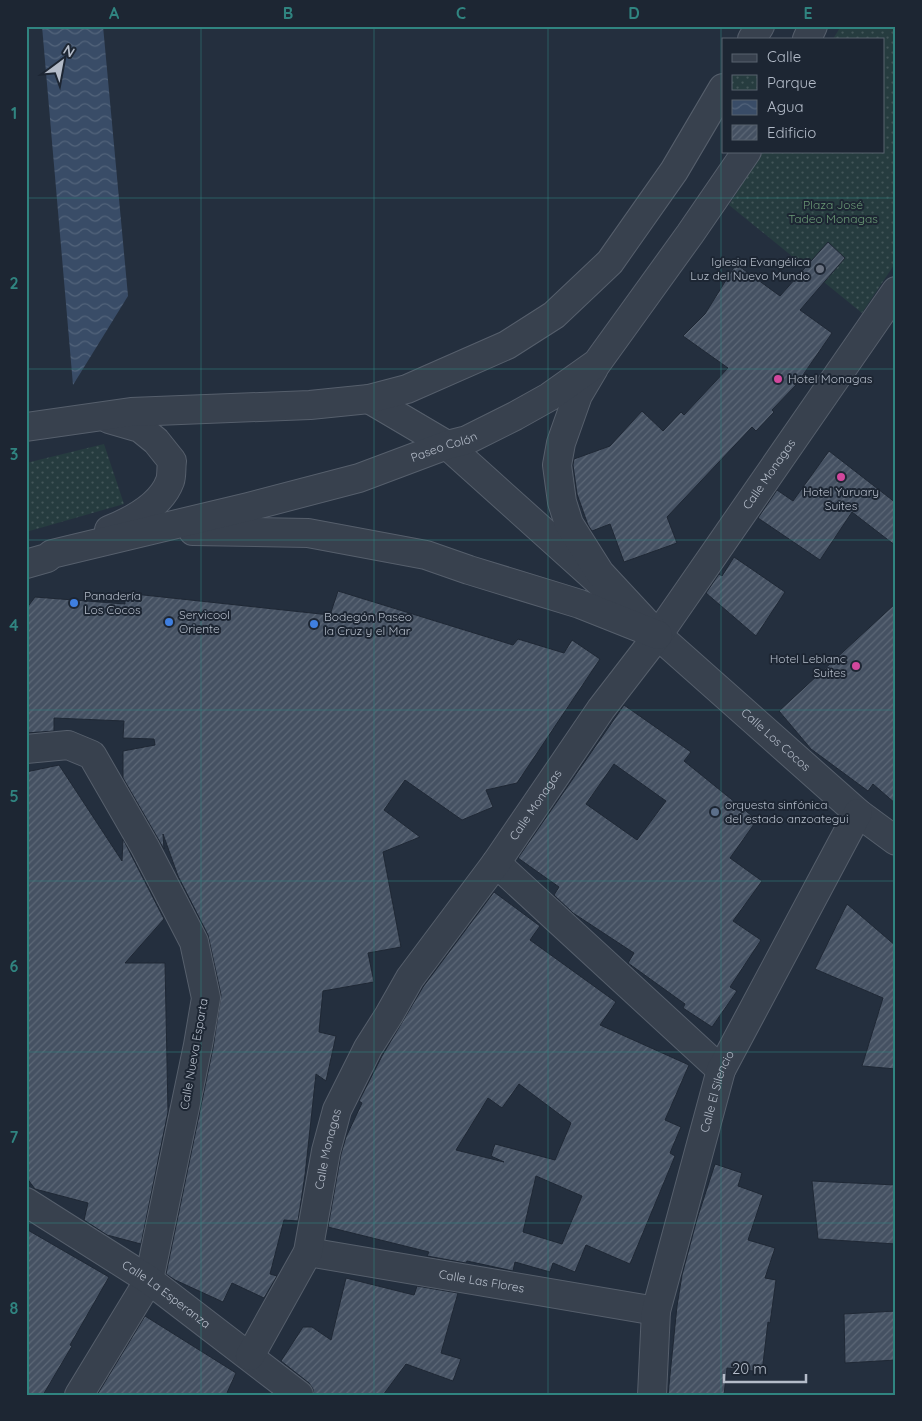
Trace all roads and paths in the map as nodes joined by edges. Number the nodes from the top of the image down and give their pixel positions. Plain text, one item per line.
1 (760, 26) edge
2 (813, 26) edge
3 (753, 38) edge
4 (807, 38) edge
5 (722, 90) edge
6 (746, 152) edge
7 (896, 290) edge
8 (597, 363) junction
9 (369, 399) junction
10 (100, 416) junction
11 (26, 427) edge
12 (447, 445) junction
13 (154, 530) junction
14 (52, 554) junction
15 (26, 564) edge
16 (26, 576) edge
17 (658, 635) junction
18 (26, 749) edge
19 (858, 813) junction
20 (896, 842) edge
21 (496, 863) junction
22 (721, 1070) junction
23 (26, 1202) edge
24 (308, 1252) junction
25 (149, 1280) junction
26 (656, 1311) junction
27 (250, 1356) junction
28 (79, 1395) edge
29 (300, 1395) edge
30 (652, 1395) edge

1 - 3 street
2 - 4 street
5 - 9 street
6 - 8 street, Paseo Colón
7 - 17 street, Calle Monagas
8 - 12 street, Paseo Colón
8 - 17 street
9 - 10 street
9 - 12 street
10 - 11 street
10 - 14 street
12 - 13 street, Paseo Colón
12 - 17 street
13 - 14 street, Paseo Colón
13 - 17 street
14 - 15 street, Paseo Colón
14 - 16 street
17 - 19 street, Calle Los Cocos
17 - 21 street, Calle Monagas
18 - 25 street, Calle Nueva Esparta
19 - 20 street, Calle Los Cocos
19 - 22 street, Calle El Silencio
21 - 22 street
21 - 24 street, Calle Monagas
22 - 26 street, Calle El Silencio
23 - 25 street, Calle La Esperanza
24 - 26 street, Calle Las Flores
24 - 27 street, Calle Monagas
25 - 27 street, Calle La Esperanza
25 - 28 street, Calle Nueva Esparta
26 - 30 street, Calle El Silencio
27 - 29 street, Calle La Esperanza

